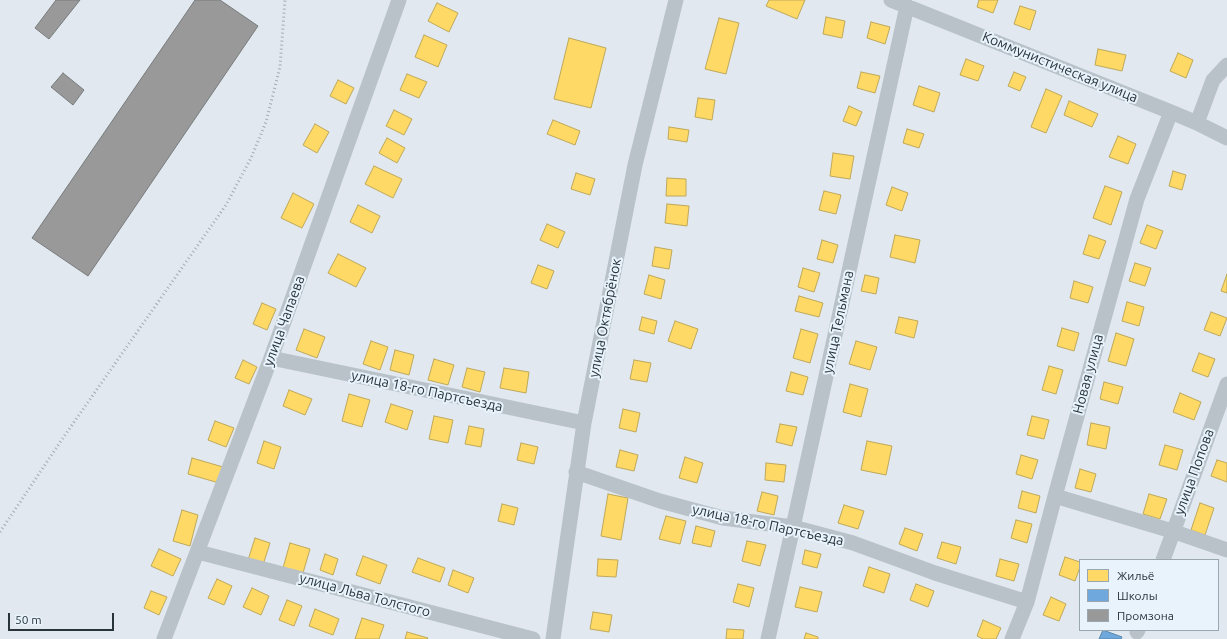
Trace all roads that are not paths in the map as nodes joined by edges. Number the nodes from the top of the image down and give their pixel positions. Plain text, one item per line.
1 (399, 0) edge
2 (676, 0) edge
3 (891, 0) edge
4 (907, 6) junction
5 (1227, 65) edge
6 (1171, 112) junction
7 (1197, 123) junction
8 (1227, 138) edge
9 (271, 358) junction
10 (1227, 384) edge
11 (584, 423) junction
12 (576, 472) junction
13 (1055, 496) junction
14 (794, 527) junction
15 (1172, 531) junction
16 (1227, 550) edge
17 (198, 552) junction
18 (1163, 559) edge
19 (1027, 602) junction
20 (164, 639) edge
21 (533, 639) edge
22 (553, 639) edge
23 (768, 639) edge
24 (1012, 639) edge

1 - 9 street, улица Чапаева
2 - 11 street, улица Октябрёнок
3 - 4 street, Коммунистическая улица
4 - 6 street, Коммунистическая улица
4 - 14 street, улица Тельмана
5 - 7 street
6 - 7 street, Коммунистическая улица
6 - 13 street, Новая улица
7 - 8 street, Коммунистическая улица
9 - 11 street, улица 18-го Партсъезда
9 - 17 street, улица Чапаева
10 - 15 street, улица Попова
11 - 12 street, улица Октябрёнок
12 - 14 street, улица 18-го Партсъезда
12 - 22 street, улица Октябрёнок
13 - 15 street
13 - 19 street, Новая улица
14 - 19 street, улица 18-го Партсъезда
14 - 23 street, улица Тельмана
15 - 16 street
15 - 18 street, улица Попова
17 - 20 street, улица Чапаева
17 - 21 street, улица Льва Толстого
19 - 24 street, Новая улица

